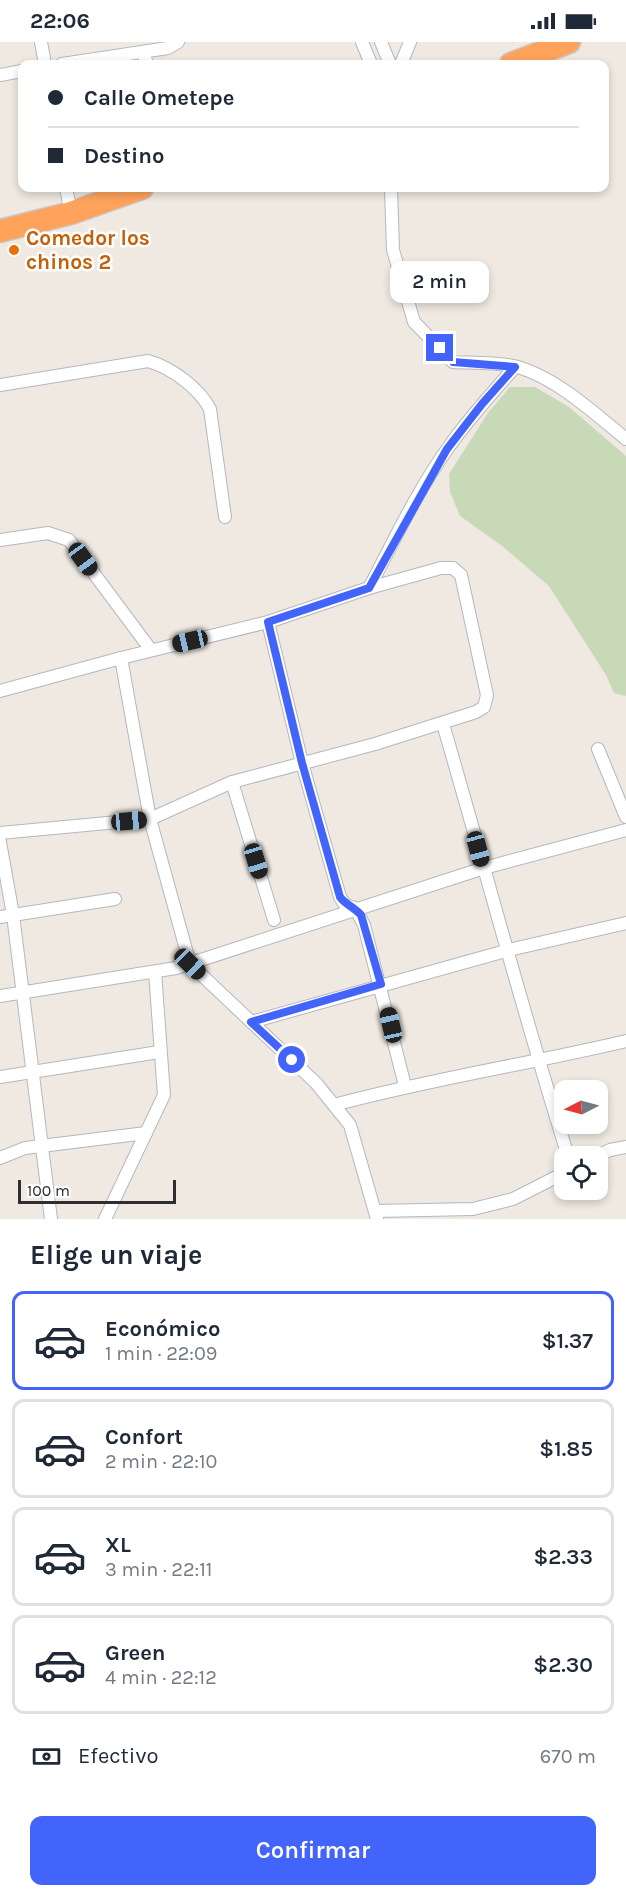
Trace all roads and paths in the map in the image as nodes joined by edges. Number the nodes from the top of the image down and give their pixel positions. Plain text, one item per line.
1 (41, 42) edge
2 (178, 42) edge
3 (362, 42) edge
4 (381, 42) edge
5 (410, 42) edge
6 (569, 42) edge
7 (144, 52) junction
8 (44, 60) edge
9 (89, 60) edge
10 (146, 60) edge
11 (369, 60) edge
12 (388, 60) edge
13 (403, 60) edge
14 (522, 60) edge
15 (18, 72) edge
16 (0, 75) edge
17 (67, 192) edge
18 (127, 192) edge
19 (391, 192) edge
20 (70, 213) junction
21 (0, 231) edge
22 (515, 367) junction
23 (0, 385) edge
24 (626, 439) edge
25 (225, 517) dead end
26 (0, 540) edge
27 (369, 588) junction
28 (268, 622) junction
29 (151, 650) junction
30 (121, 658) junction
31 (0, 691) edge
32 (443, 724) junction
33 (598, 749) dead end
34 (302, 763) junction
35 (232, 782) junction
36 (626, 817) edge
37 (150, 819) junction
38 (626, 830) edge
39 (0, 833) edge
40 (0, 842) edge
41 (483, 868) junction
42 (115, 899) dead end
43 (355, 908) junction
44 (13, 915) junction
45 (0, 917) edge
46 (274, 920) dead end
47 (626, 923) edge
48 (509, 950) junction
49 (190, 964) junction
50 (155, 972) junction
51 (381, 984) junction
52 (23, 992) junction
53 (0, 996) edge
54 (251, 1022) junction
55 (626, 1041) edge
56 (159, 1052) junction
57 (538, 1061) junction
58 (33, 1073) junction
59 (0, 1077) edge
60 (405, 1086) junction
61 (334, 1105) junction
62 (146, 1133) junction
63 (42, 1145) junction
64 (565, 1146) edge
65 (626, 1148) edge
66 (608, 1151) edge
67 (0, 1158) edge
68 (554, 1178) edge
69 (376, 1215) edge
70 (51, 1219) edge
71 (105, 1219) edge

1 - 8 street
2 - 7 street
3 - 11 street
4 - 12 street
5 - 13 street
6 - 14 highway
7 - 9 street
7 - 10 street
15 - 16 street
17 - 20 street
18 - 20 highway
19 - 22 street
20 - 21 highway
22 - 24 street
22 - 27 street
23 - 25 street
26 - 29 street
27 - 28 street
27 - 32 street
28 - 29 street
28 - 34 street
29 - 30 street
30 - 31 street
30 - 37 street
32 - 34 street
32 - 41 street
33 - 36 street
34 - 35 street
34 - 43 street
35 - 37 street
35 - 46 street
37 - 39 street
37 - 49 street
38 - 41 street
40 - 44 street
41 - 43 street
41 - 48 street
42 - 44 street
43 - 49 street
43 - 51 street
44 - 45 street
44 - 52 street
47 - 48 street
48 - 51 street
48 - 57 street
49 - 50 street
49 - 54 street
50 - 52 street
50 - 56 street
51 - 54 street
51 - 60 street
52 - 53 street
52 - 58 street
54 - 61 street
55 - 57 street
56 - 58 street
56 - 62 street
57 - 60 street
57 - 64 street
58 - 59 street
58 - 63 street
60 - 61 street
61 - 69 street
62 - 63 street
62 - 71 street
63 - 67 street
63 - 70 street
65 - 66 street
68 - 69 street

